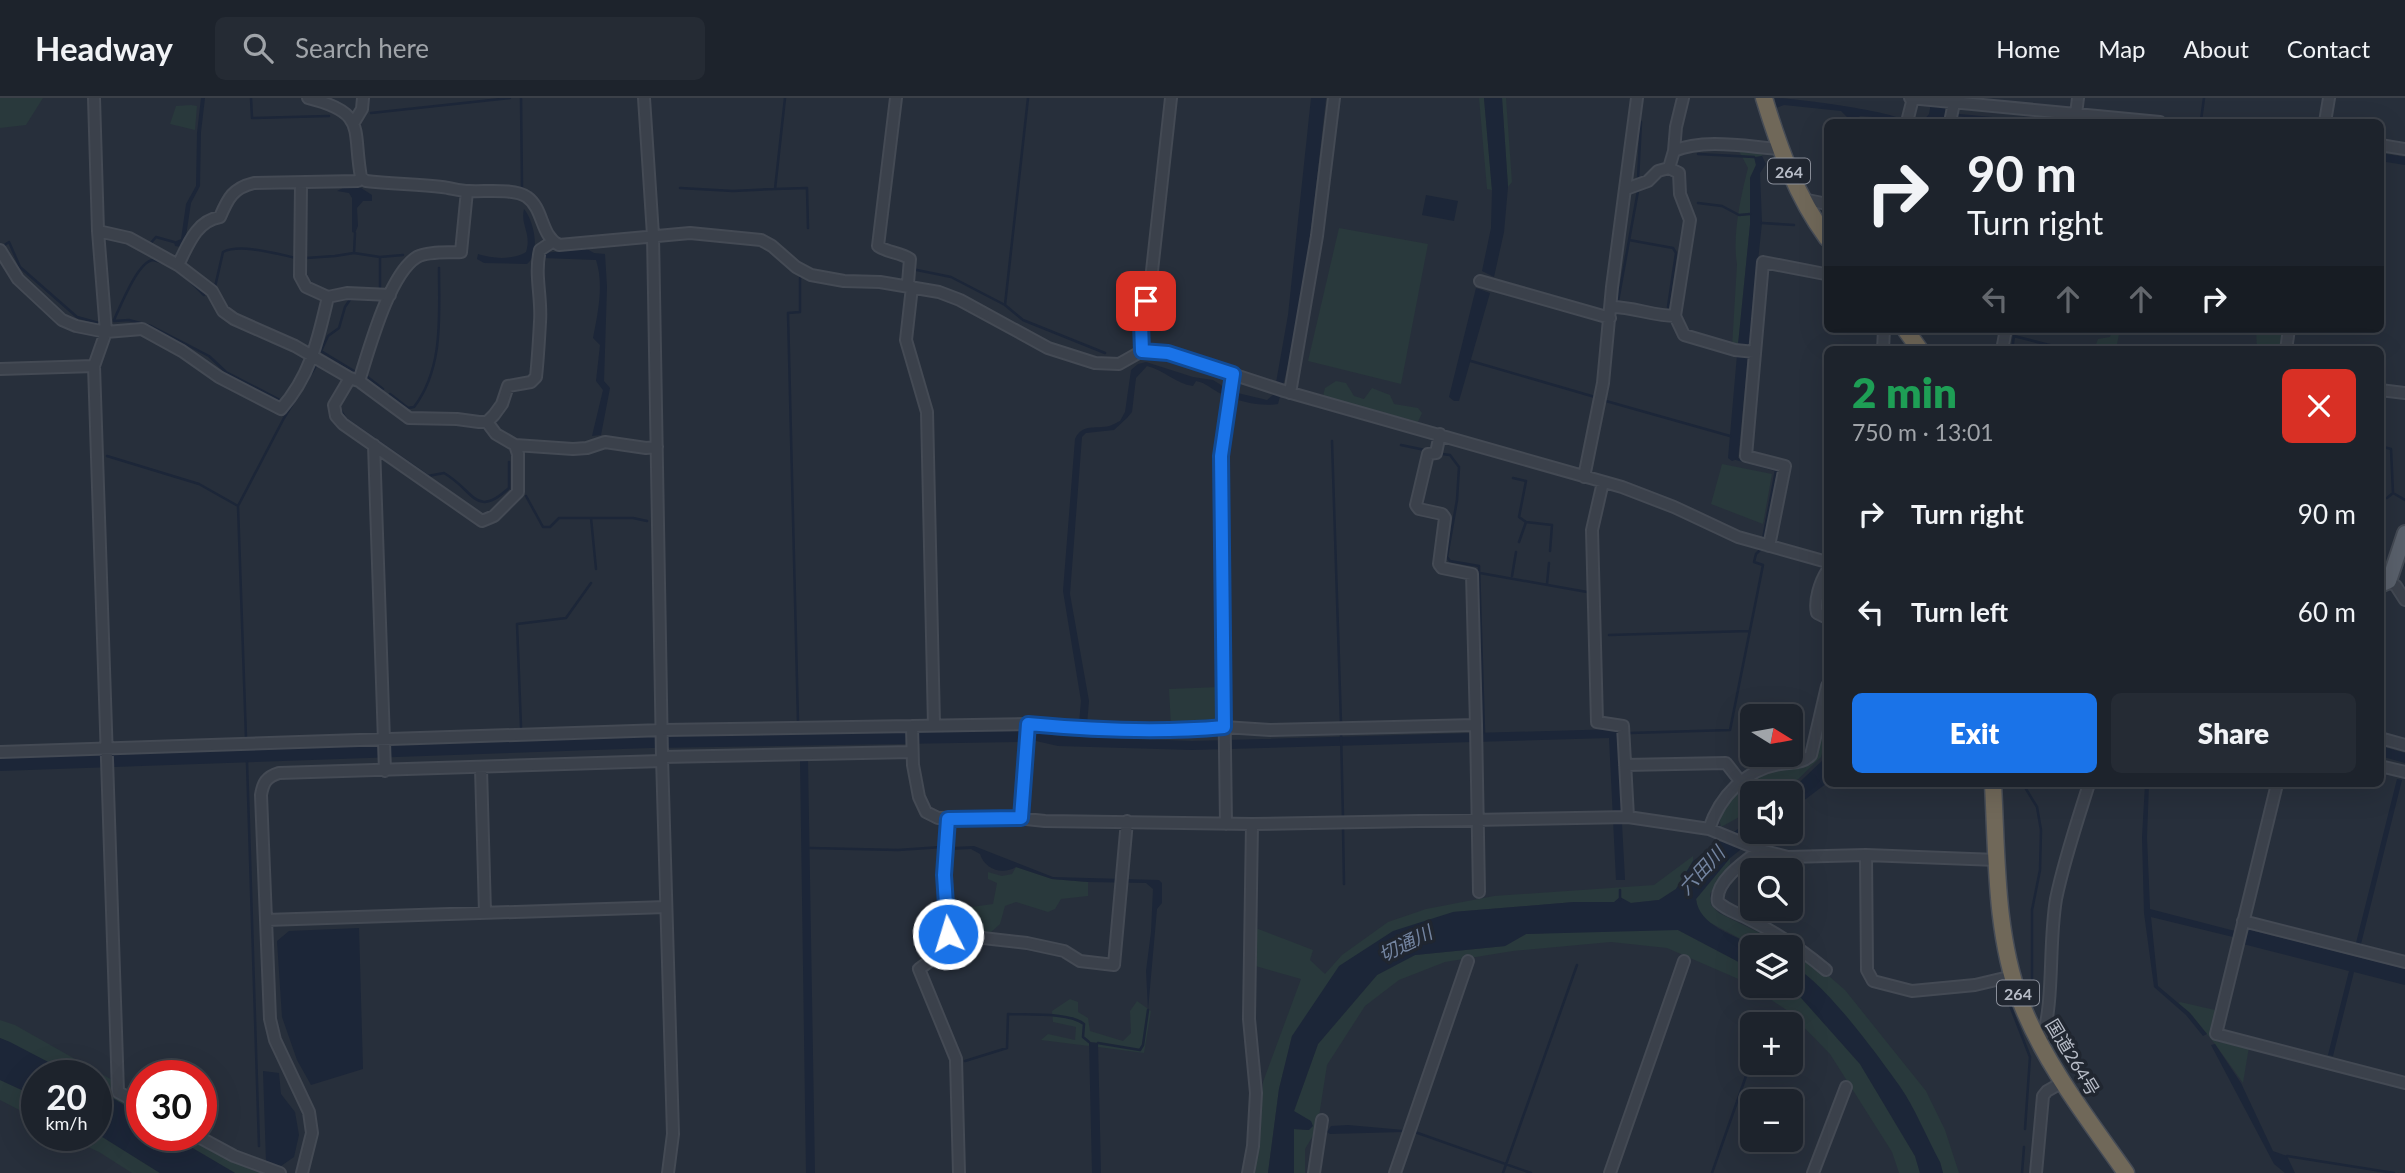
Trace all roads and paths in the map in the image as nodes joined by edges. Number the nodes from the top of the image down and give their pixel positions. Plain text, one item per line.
1 (94, 98) edge
2 (308, 98) edge
3 (363, 98) edge
4 (644, 98) edge
5 (896, 98) edge
6 (1171, 98) edge
7 (1334, 98) edge
8 (1637, 98) edge
9 (1683, 98) edge
10 (1764, 98) edge
11 (1912, 98) edge
12 (2078, 98) edge
13 (2329, 98) edge
14 (1951, 103) junction
15 (1908, 119) edge
16 (1950, 119) edge
17 (2075, 119) edge
18 (2326, 119) edge
19 (353, 124) junction
20 (2384, 146) edge
21 (1781, 149) junction
22 (2405, 149) edge
23 (1674, 151) junction
24 (1669, 168) junction
25 (361, 177) junction
26 (301, 184) junction
27 (1626, 189) junction
28 (467, 191) junction
29 (1802, 200) junction
30 (1824, 203) edge
31 (98, 231) junction
32 (1824, 233) edge
33 (653, 235) junction
34 (552, 242) junction
35 (0, 250) edge
36 (178, 265) junction
37 (1824, 274) edge
38 (1480, 281) dead end
39 (912, 287) junction
40 (390, 295) junction
41 (328, 297) junction
42 (1611, 313) junction
43 (1675, 316) junction
44 (106, 332) junction
45 (1142, 351) junction
46 (1755, 352) junction
47 (314, 357) junction
48 (94, 366) junction
49 (0, 369) edge
50 (1233, 374) junction
51 (354, 379) junction
52 (1283, 390) junction
53 (2384, 390) edge
54 (2405, 393) edge
55 (487, 422) junction
56 (1440, 434) junction
57 (374, 445) junction
58 (515, 445) junction
59 (657, 447) junction
60 (1584, 477) junction
61 (1603, 482) junction
62 (2405, 533) edge
63 (1769, 546) junction
64 (1824, 561) edge
65 (1824, 576) edge
66 (2384, 583) edge
67 (2405, 600) edge
68 (1824, 616) edge
69 (1824, 699) edge
70 (934, 724) junction
71 (1476, 728) junction
72 (663, 730) junction
73 (1027, 732) junction
74 (1224, 732) junction
75 (912, 738) junction
76 (2384, 739) edge
77 (383, 741) junction
78 (2405, 746) edge
79 (106, 749) junction
80 (0, 752) edge
81 (662, 757) junction
82 (1625, 765) junction
83 (385, 767) junction
84 (2384, 767) edge
85 (481, 768) junction
86 (2405, 772) edge
87 (1740, 781) junction
88 (1993, 787) edge
89 (2088, 787) edge
90 (2276, 787) edge
91 (1626, 817) junction
92 (1021, 818) junction
93 (948, 819) junction
94 (1479, 819) junction
95 (1127, 821) junction
96 (1226, 824) junction
97 (1252, 824) junction
98 (1712, 830) junction
99 (1759, 850) junction
100 (1866, 855) junction
101 (1997, 860) junction
102 (1479, 892) dead end
103 (666, 907) junction
104 (485, 913) junction
105 (266, 920) junction
106 (2244, 920) junction
107 (948, 934) junction
108 (1468, 961) dead end
109 (1684, 961) dead end
110 (2405, 962) edge
111 (1826, 970) dead end
112 (2013, 976) junction
113 (2042, 1045) junction
114 (2063, 1082) junction
115 (2405, 1083) edge
116 (1846, 1087) dead end
117 (126, 1096) edge
118 (1322, 1120) dead end
119 (217, 1147) edge
120 (280, 1173) edge
121 (302, 1173) edge
122 (668, 1173) edge
123 (959, 1173) edge
124 (1248, 1173) edge
125 (1314, 1173) edge
126 (1395, 1173) edge
127 (1609, 1173) edge
128 (1813, 1173) edge
129 (2036, 1173) edge
130 (2126, 1173) edge

1 - 31 street
2 - 19 street
3 - 19 street
4 - 33 street
5 - 39 street
6 - 45 street
7 - 52 street
8 - 27 street
9 - 23 street
10 - 21 highway, 264
11 - 14 street
11 - 15 street
12 - 17 street
13 - 18 street
14 - 16 street
14 - 17 street
19 - 25 street
20 - 22 street
21 - 23 street
21 - 29 highway, 264
23 - 24 street
24 - 27 street
24 - 43 street
25 - 26 street
25 - 28 street
26 - 36 street
26 - 41 street
27 - 42 street
28 - 34 street
28 - 40 street
29 - 30 street
29 - 32 highway, 264
31 - 36 street
31 - 44 street
33 - 34 street
33 - 39 street
33 - 59 street
34 - 55 street
35 - 44 street
36 - 47 street
37 - 46 street
38 - 42 street
39 - 45 street
39 - 70 street
40 - 41 street
40 - 51 street
41 - 47 street
42 - 43 street
42 - 60 street
43 - 46 street
44 - 47 street
44 - 48 street
45 - 50 street
46 - 63 street
47 - 51 street
48 - 49 street
48 - 79 street
50 - 52 street
50 - 74 street
51 - 55 street
51 - 57 street
52 - 56 street
53 - 54 street
55 - 58 street
56 - 60 street
56 - 71 street
57 - 58 street
57 - 77 street
58 - 59 street
59 - 72 street
60 - 61 street
61 - 63 street
61 - 82 street
62 - 66 main road
63 - 64 street
65 - 68 street
66 - 67 street
69 - 87 street
70 - 73 street
70 - 75 street
71 - 74 street
71 - 94 street
72 - 75 street
72 - 77 street
72 - 81 street
73 - 74 street
73 - 92 street
74 - 96 street
75 - 81 street
75 - 93 street
76 - 78 street
77 - 79 street
77 - 83 street
79 - 80 street
79 - 117 street
81 - 85 street
81 - 103 street
82 - 87 street
82 - 91 street
83 - 85 street
83 - 105 street
84 - 86 street
85 - 104 street
87 - 98 street
88 - 101 highway, 国道264号 / 264
89 - 113 street
90 - 106 street
91 - 94 street
91 - 98 street
92 - 93 street
92 - 95 street
93 - 107 street
94 - 97 street
94 - 102 street
95 - 96 street
95 - 107 street
96 - 97 street
97 - 124 street
98 - 99 street
99 - 100 street
99 - 111 street
100 - 101 street
100 - 112 street
101 - 112 highway, 国道264号 / 264
103 - 104 street
103 - 122 street
104 - 105 street
105 - 121 street
106 - 110 street
106 - 115 street
107 - 123 street
108 - 126 street
109 - 127 street
112 - 113 highway, 国道264号 / 264
113 - 114 highway, 国道264号 / 264
114 - 129 street
114 - 130 highway, 国道264号 / 264
116 - 128 street
118 - 125 street
119 - 120 street

